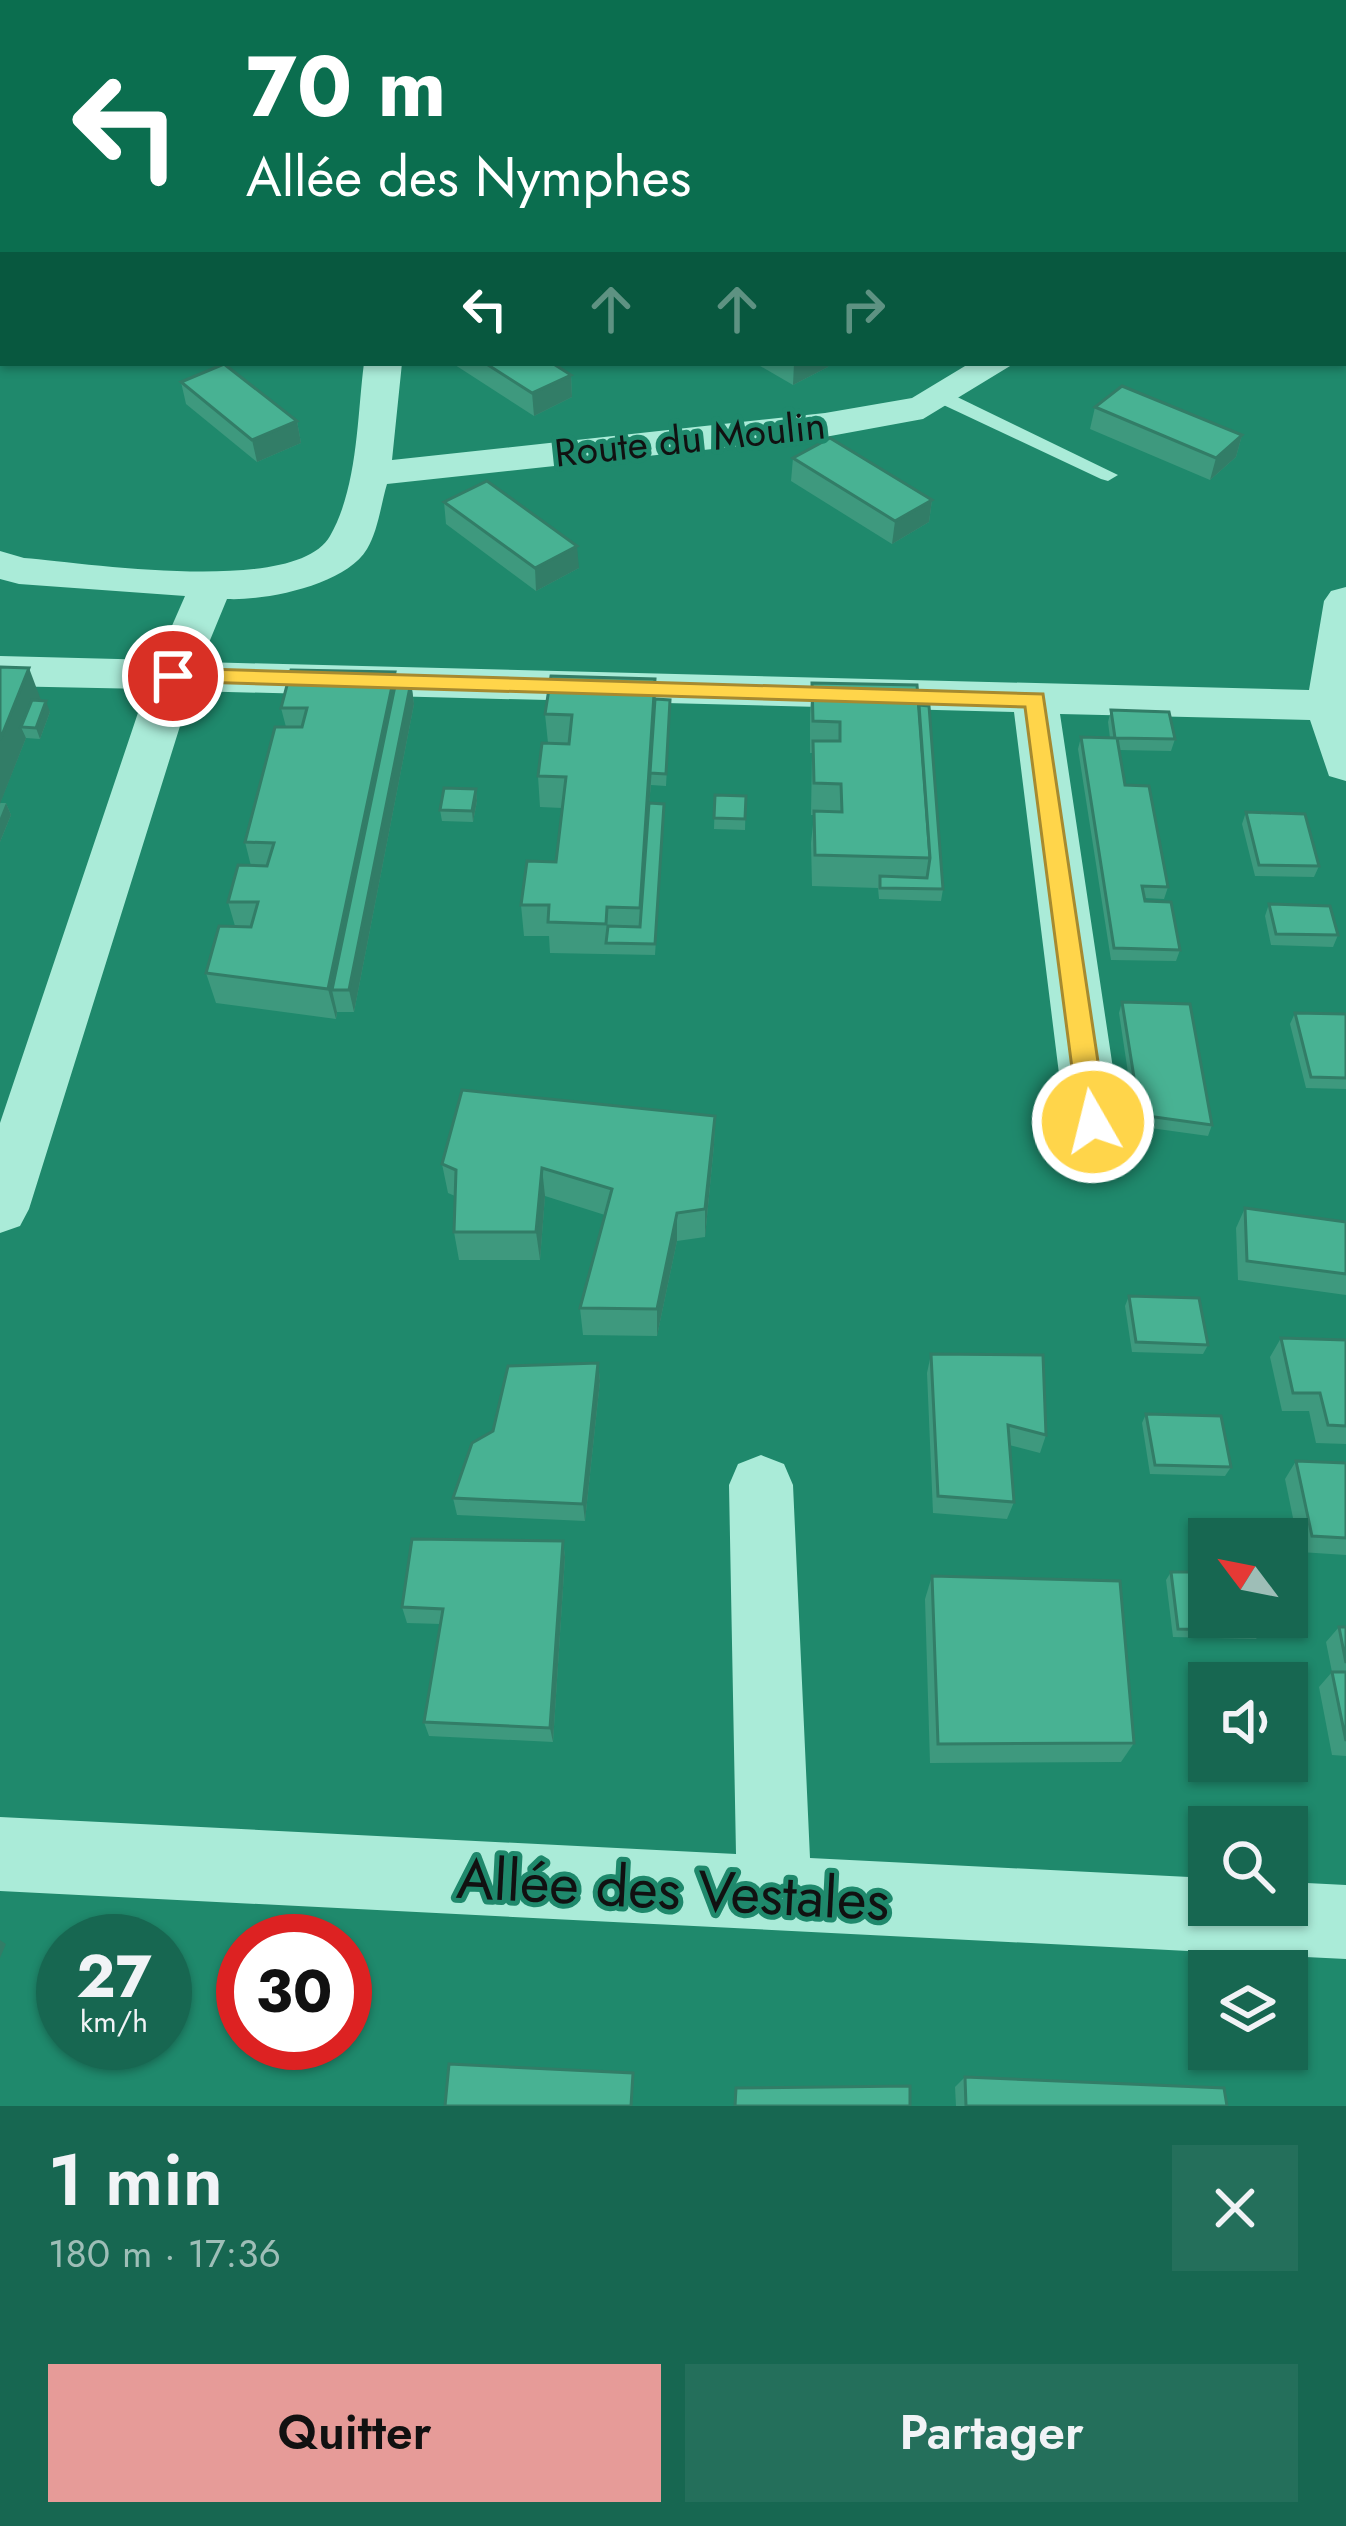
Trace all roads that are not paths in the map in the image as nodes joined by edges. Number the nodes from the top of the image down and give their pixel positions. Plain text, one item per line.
1 (383, 366) edge
2 (991, 366) edge
3 (942, 397) junction
4 (370, 475) junction
5 (1108, 475) dead end
6 (0, 564) edge
7 (211, 584) junction
8 (1346, 601) edge
9 (0, 670) edge
10 (173, 676) junction
11 (1035, 699) junction
12 (1337, 706) edge
13 (1346, 765) edge
14 (1093, 1122) dead end
15 (0, 1209) edge
16 (761, 1485) dead end
17 (0, 1854) edge
18 (774, 1894) junction
19 (1346, 1922) edge

1 - 4 street
2 - 3 street, Route du Moulin
3 - 4 street, Route du Moulin
3 - 5 lane
4 - 7 street
6 - 7 street
7 - 10 street
8 - 12 street
9 - 10 street
10 - 11 street
10 - 15 street
11 - 12 street
11 - 14 street
12 - 13 street
16 - 18 street
17 - 18 street, Allée des Vestales
18 - 19 street, Allée des Vestales

